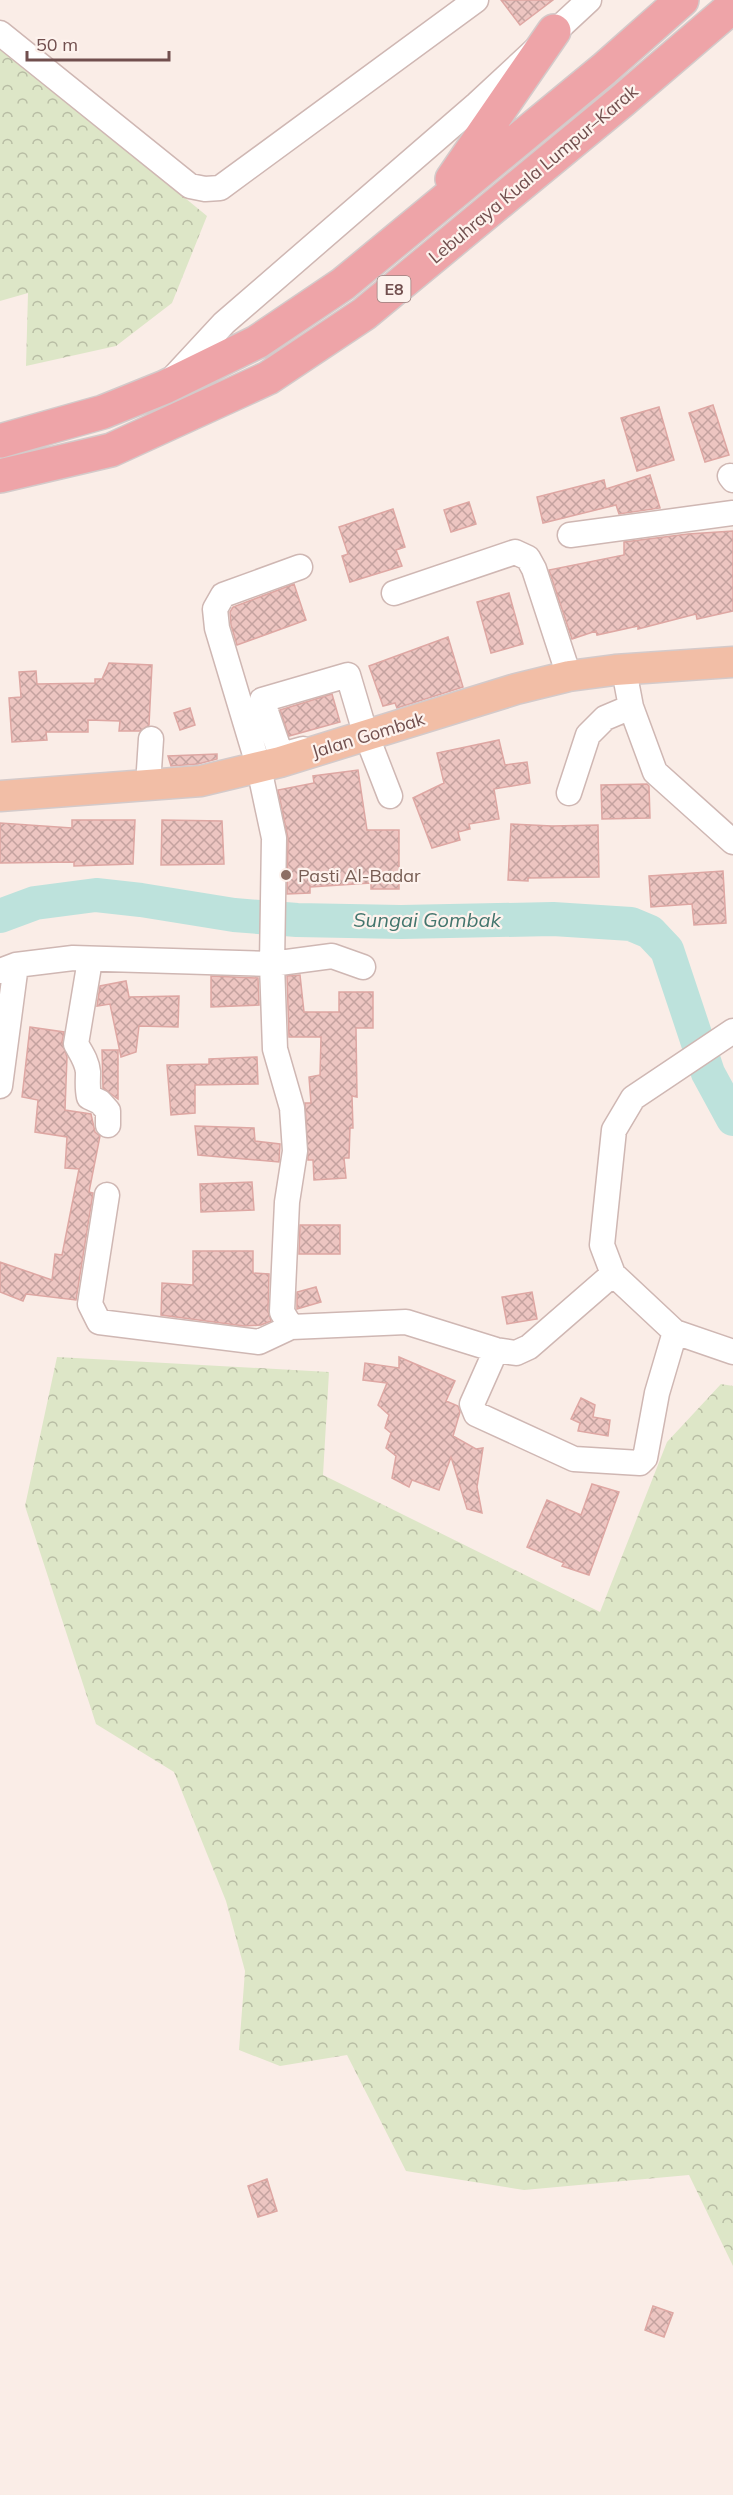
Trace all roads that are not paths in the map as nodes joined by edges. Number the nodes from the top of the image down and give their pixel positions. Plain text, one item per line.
1 (476, 0) edge
2 (589, 0) edge
3 (682, 0) edge
4 (733, 6) edge
5 (733, 16) edge
6 (554, 31) junction
7 (0, 33) edge
8 (701, 33) junction
9 (426, 215) junction
10 (165, 387) junction
11 (0, 441) edge
12 (0, 476) edge
13 (733, 513) edge
14 (570, 535) dead end
15 (300, 567) dead end
16 (394, 593) dead end
17 (733, 662) edge
18 (624, 670) junction
19 (568, 676) junction
20 (631, 707) junction
21 (366, 733) junction
22 (151, 739) dead end
23 (259, 768) junction
24 (148, 785) junction
25 (569, 793) dead end
26 (0, 795) edge
27 (390, 796) dead end
28 (733, 842) edge
29 (90, 960) junction
30 (272, 964) junction
31 (363, 967) dead end
32 (8, 968) edge
33 (733, 1031) edge
34 (0, 1086) edge
35 (108, 1125) dead end
36 (107, 1195) dead end
37 (613, 1275) junction
38 (291, 1327) junction
39 (675, 1332) junction
40 (496, 1350) junction
41 (733, 1352) edge

1 - 7 street
2 - 6 street
3 - 9 highway, Lebuhraya Kuala Lumpur–Karak / E8
4 - 8 highway, Lebuhraya Kuala Lumpur–Karak / E8
5 - 8 street
6 - 9 highway
6 - 10 street
8 - 12 highway, Lebuhraya Kuala Lumpur–Karak / E8
9 - 10 highway, Lebuhraya Kuala Lumpur–Karak / E8
10 - 11 highway, Lebuhraya Kuala Lumpur–Karak / E8
13 - 14 street
15 - 23 street
16 - 19 street
17 - 18 main road, Jalan Gombak
18 - 19 main road, Jalan Gombak
18 - 20 street
19 - 21 main road, Jalan Gombak
20 - 25 street
20 - 28 street
21 - 23 main road, Jalan Gombak
21 - 27 street
22 - 24 street
23 - 24 main road, Jalan Gombak
23 - 30 street
24 - 26 main road, Jalan Gombak
29 - 30 street
29 - 32 street
29 - 35 street
30 - 31 street
30 - 38 street
32 - 34 street
33 - 37 street
36 - 38 street
37 - 39 street
37 - 40 street
38 - 40 street
39 - 40 street
39 - 41 street

